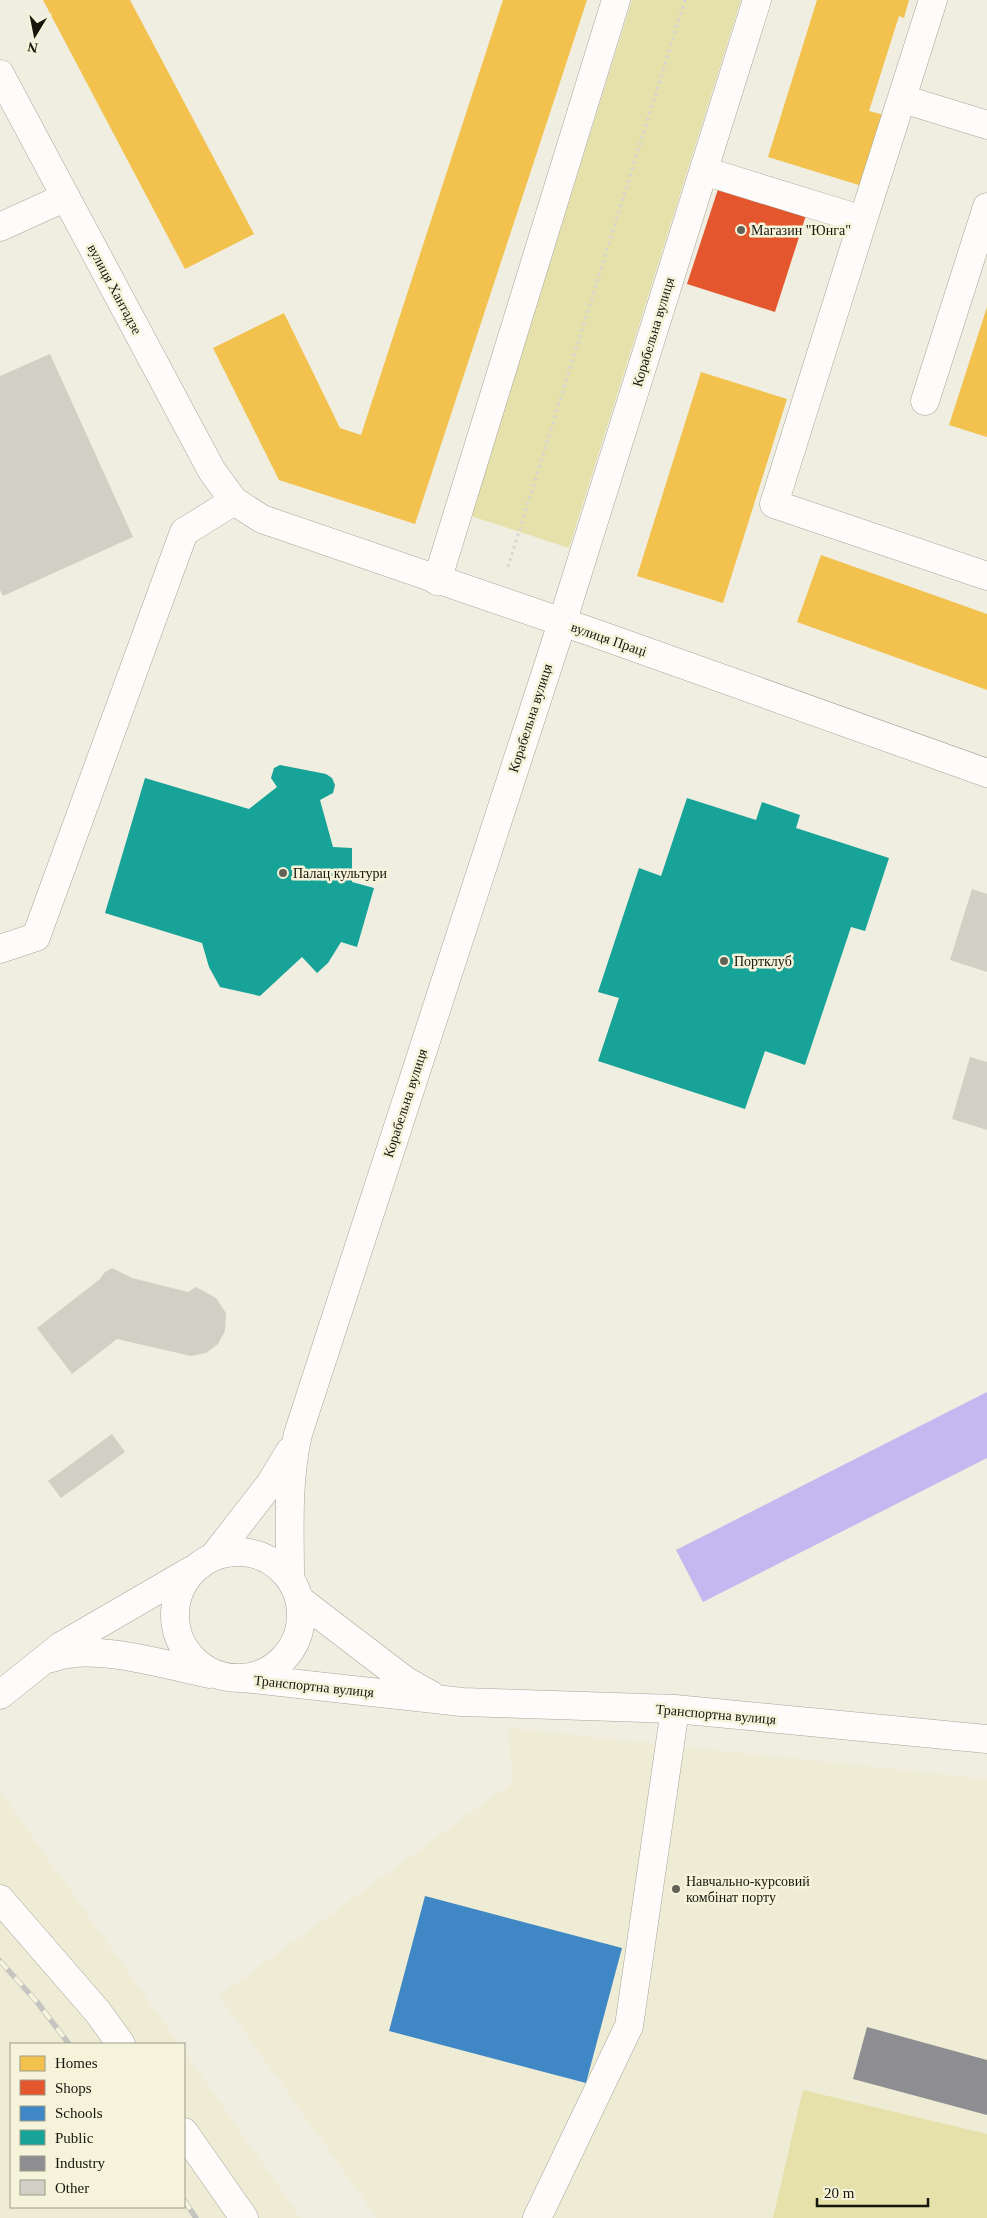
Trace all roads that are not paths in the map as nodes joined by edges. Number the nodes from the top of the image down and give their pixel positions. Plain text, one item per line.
1 (616, 0) edge
2 (757, 0) edge
3 (933, 0) edge
4 (0, 74) edge
5 (903, 99) junction
6 (987, 125) edge
7 (704, 171) junction
8 (66, 197) junction
9 (987, 207) edge
10 (863, 220) junction
11 (0, 227) edge
12 (925, 400) dead end
13 (234, 501) junction
14 (987, 576) edge
15 (437, 581) junction
16 (562, 623) junction
17 (987, 773) edge
18 (0, 949) edge
19 (298, 1434) junction
20 (204, 1562) junction
21 (295, 1590) junction
22 (36, 1664) junction
23 (233, 1677) junction
24 (0, 1695) edge
25 (444, 1700) junction
26 (675, 1709) junction
27 (987, 1739) edge
28 (0, 1899) edge
29 (120, 2043) edge
30 (185, 2133) edge
31 (244, 2218) edge
32 (537, 2218) edge

1 - 15 street
2 - 7 street, Корабельна вулиця
3 - 5 street
4 - 8 street, вулиця Хантадзе
5 - 6 street
5 - 10 street
7 - 10 street
7 - 16 street, Корабельна вулиця
8 - 11 street
8 - 13 street, вулиця Хантадзе
9 - 12 street
10 - 14 street
13 - 15 street, вулиця Праці
13 - 18 street
15 - 16 street, вулиця Праці
16 - 17 street, вулиця Праці
16 - 19 street, Корабельна вулиця
19 - 20 street
19 - 21 street
20 - 21 street
20 - 22 street
20 - 23 street
21 - 23 street
21 - 25 street, Транспортна вулиця
22 - 23 street, Транспортна вулиця
22 - 24 street
23 - 25 street, Транспортна вулиця
25 - 26 street, Транспортна вулиця
26 - 27 street, Транспортна вулиця
26 - 32 street
28 - 29 street
30 - 31 street

